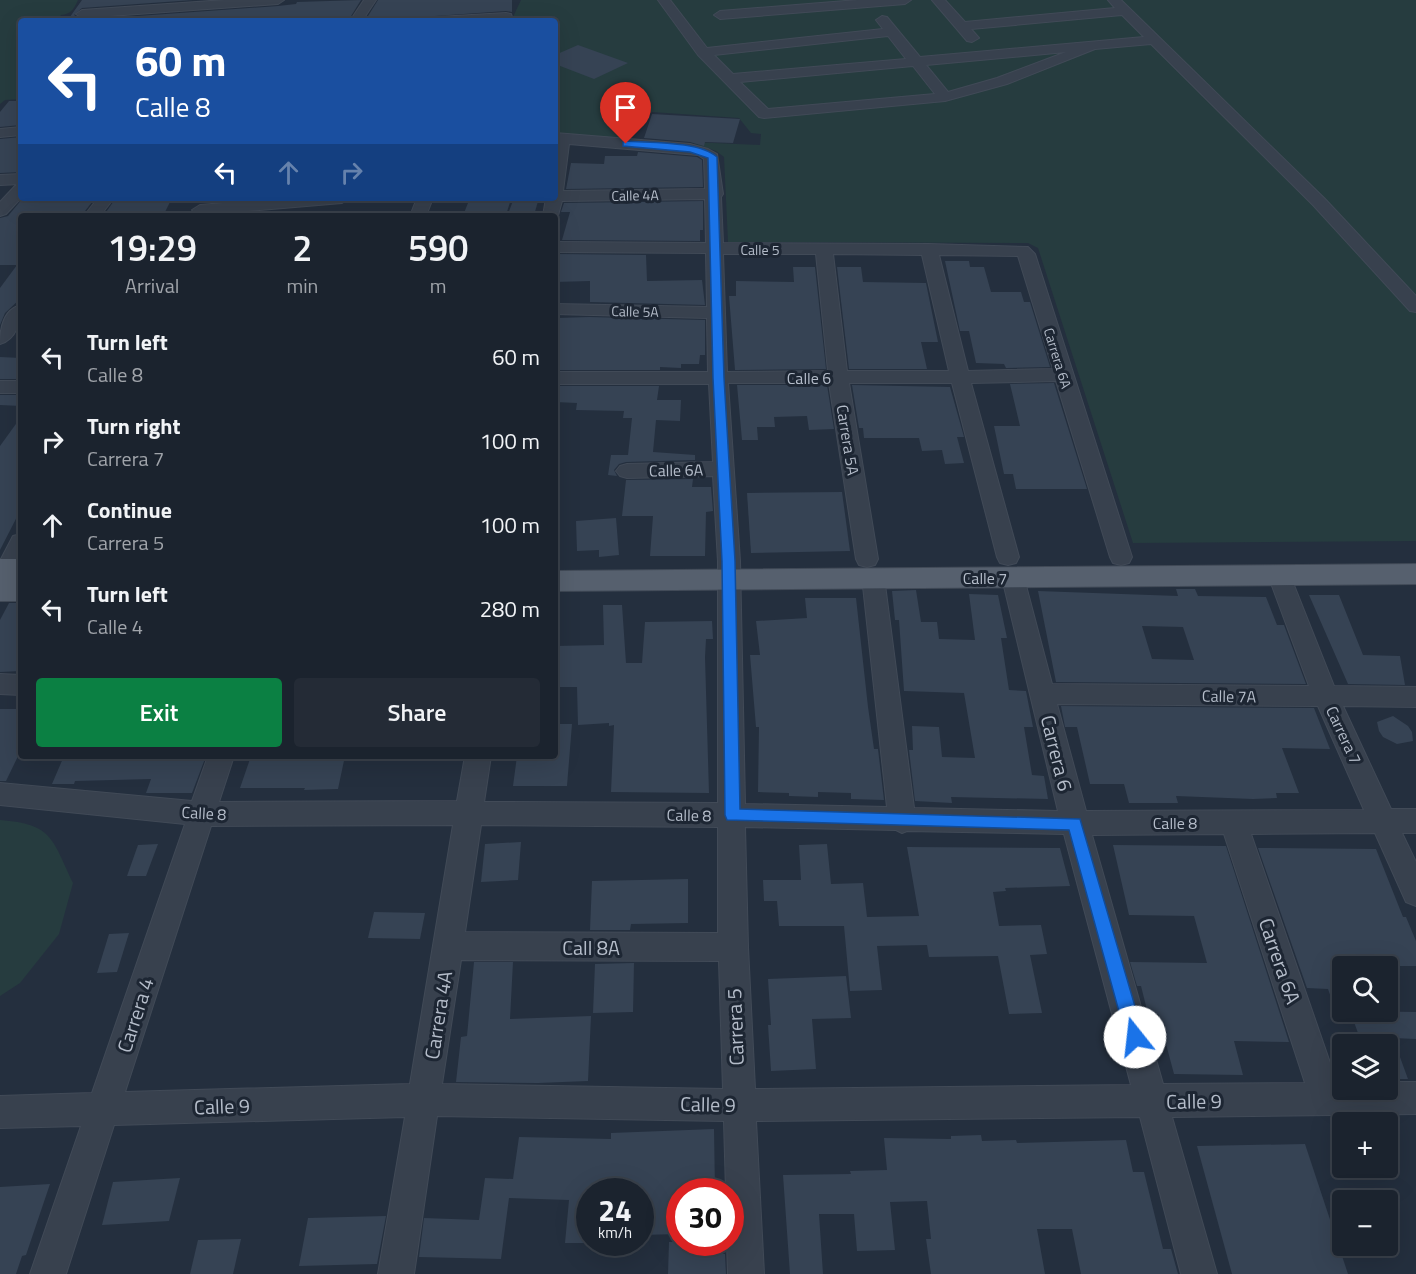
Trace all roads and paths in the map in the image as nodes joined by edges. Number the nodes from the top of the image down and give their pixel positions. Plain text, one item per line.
1 (113, 0) edge
2 (279, 0) edge
3 (370, 0) edge
4 (664, 0) edge
5 (905, 0) edge
6 (938, 0) edge
7 (867, 2) edge
8 (190, 4) edge
9 (1119, 5) edge
10 (507, 15) edge
11 (720, 15) dead end
12 (91, 16) edge
13 (177, 18) edge
14 (358, 18) edge
15 (472, 18) edge
16 (961, 26) junction
17 (892, 32) junction
18 (1154, 40) junction
19 (1092, 46) junction
20 (703, 52) junction
21 (989, 55) junction
22 (918, 62) junction
23 (728, 79) junction
24 (1010, 80) junction
25 (945, 97) junction
26 (18, 131) edge
27 (0, 133) edge
28 (559, 139) edge
29 (18, 179) edge
30 (0, 180) edge
31 (18, 192) edge
32 (715, 194) junction
33 (558, 197) edge
34 (104, 201) edge
35 (300, 201) edge
36 (202, 208) edge
37 (0, 211) edge
38 (94, 213) edge
39 (558, 247) edge
40 (716, 249) junction
41 (824, 249) junction
42 (929, 249) junction
43 (1416, 307) edge
44 (558, 309) edge
45 (716, 313) junction
46 (18, 316) edge
47 (0, 338) edge
48 (1063, 375) junction
49 (960, 377) junction
50 (558, 378) edge
51 (718, 378) junction
52 (838, 378) junction
53 (0, 387) edge
54 (18, 387) edge
55 (724, 469) junction
56 (627, 471) dead end
57 (18, 552) edge
58 (1416, 555) edge
59 (1121, 557) junction
60 (558, 563) edge
61 (870, 568) junction
62 (1011, 568) junction
63 (728, 570) junction
64 (1416, 574) edge
65 (1279, 575) junction
66 (10, 577) edge
67 (558, 581) edge
68 (0, 684) edge
69 (18, 685) edge
70 (1042, 694) junction
71 (1326, 697) junction
72 (1416, 697) edge
73 (220, 759) edge
74 (478, 759) edge
75 (0, 794) edge
76 (471, 813) junction
77 (202, 814) junction
78 (733, 815) junction
79 (902, 821) junction
80 (1383, 821) junction
81 (1416, 821) edge
82 (1075, 823) junction
83 (1234, 824) junction
84 (1416, 893) edge
85 (449, 946) junction
86 (733, 948) junction
87 (1416, 1098) edge
88 (1326, 1099) junction
89 (424, 1100) junction
90 (1154, 1102) junction
91 (738, 1105) junction
92 (104, 1109) junction
93 (0, 1112) edge
94 (48, 1274) edge
95 (396, 1274) edge
96 (746, 1274) edge
97 (1199, 1274) edge

1 - 12 street
2 - 8 street
3 - 14 street
4 - 20 street
5 - 7 street
6 - 16 street
7 - 11 street
7 - 17 street
8 - 12 street
8 - 13 street
9 - 16 street
9 - 18 street
10 - 15 street
16 - 21 street
17 - 20 street
17 - 22 street
18 - 19 street
18 - 43 street
19 - 21 street
19 - 24 street
20 - 23 street
21 - 22 street
21 - 24 street
22 - 23 street
22 - 25 street
23 - 25 street
24 - 25 street
26 - 27 street
28 - 32 street
29 - 30 street
31 - 37 street
32 - 33 street, Calle 4A
32 - 40 street
34 - 38 street
35 - 36 street
39 - 40 street, Calle 5
40 - 41 street, Calle 5
40 - 45 street
41 - 42 street, Calle 5
41 - 52 street, Carrera 5A
42 - 48 street, Carrera 6A
42 - 49 street, Carrera 6
44 - 45 street, Calle 5A
45 - 51 street
46 - 47 street
48 - 49 street, Calle 6
48 - 59 street, Carrera 6A
49 - 52 street, Calle 6
49 - 62 street, Carrera 6
50 - 51 street, Calle 6
51 - 52 street, Calle 6
51 - 55 street
52 - 61 street, Carrera 5A
53 - 54 street
55 - 56 street, Calle 6A
55 - 63 street
57 - 66 street
58 - 59 main road, Calle 7
59 - 62 main road, Calle 7
60 - 63 main road, Calle 7
61 - 62 main road, Calle 7
61 - 63 main road, Calle 7
61 - 79 street, Carrera 5A
62 - 65 main road, Calle 7
62 - 70 street, Carrera 6
63 - 67 main road, Calle 7
63 - 78 street
64 - 65 main road, Calle 7
65 - 71 street, Carrera 7
68 - 69 street
70 - 71 street, Calle 7A
70 - 82 street, Carrera 6
71 - 72 street, Calle 7A
71 - 80 street, Carrera 7
73 - 77 street, Carrera 4
74 - 76 street, Carrera 4A
75 - 77 street, Calle 8
76 - 77 street, Calle 8
76 - 78 street, Calle 8
76 - 85 street, Carrera 4A
77 - 92 street, Carrera 4
78 - 79 street, Calle 8
78 - 86 street, Carrera 5
79 - 82 street, Calle 8
80 - 81 street, Calle 8
80 - 83 street, Calle 8
80 - 84 street, Carrera 7
82 - 83 street, Calle 8
82 - 90 street, Carrera 6
83 - 88 street, Carrera 6A
85 - 86 street, Call 8A
85 - 89 street, Carrera 4A
86 - 91 street, Carrera 5
87 - 88 street, Calle 9
88 - 90 street, Calle 9
89 - 91 street, Calle 9
89 - 92 street, Calle 9
89 - 95 street, Carrera 4A
90 - 91 street, Calle 9
90 - 97 street, Carrera 6
91 - 96 street, Carrera 5
92 - 93 street, Calle 9
92 - 94 street, Carrera 4

